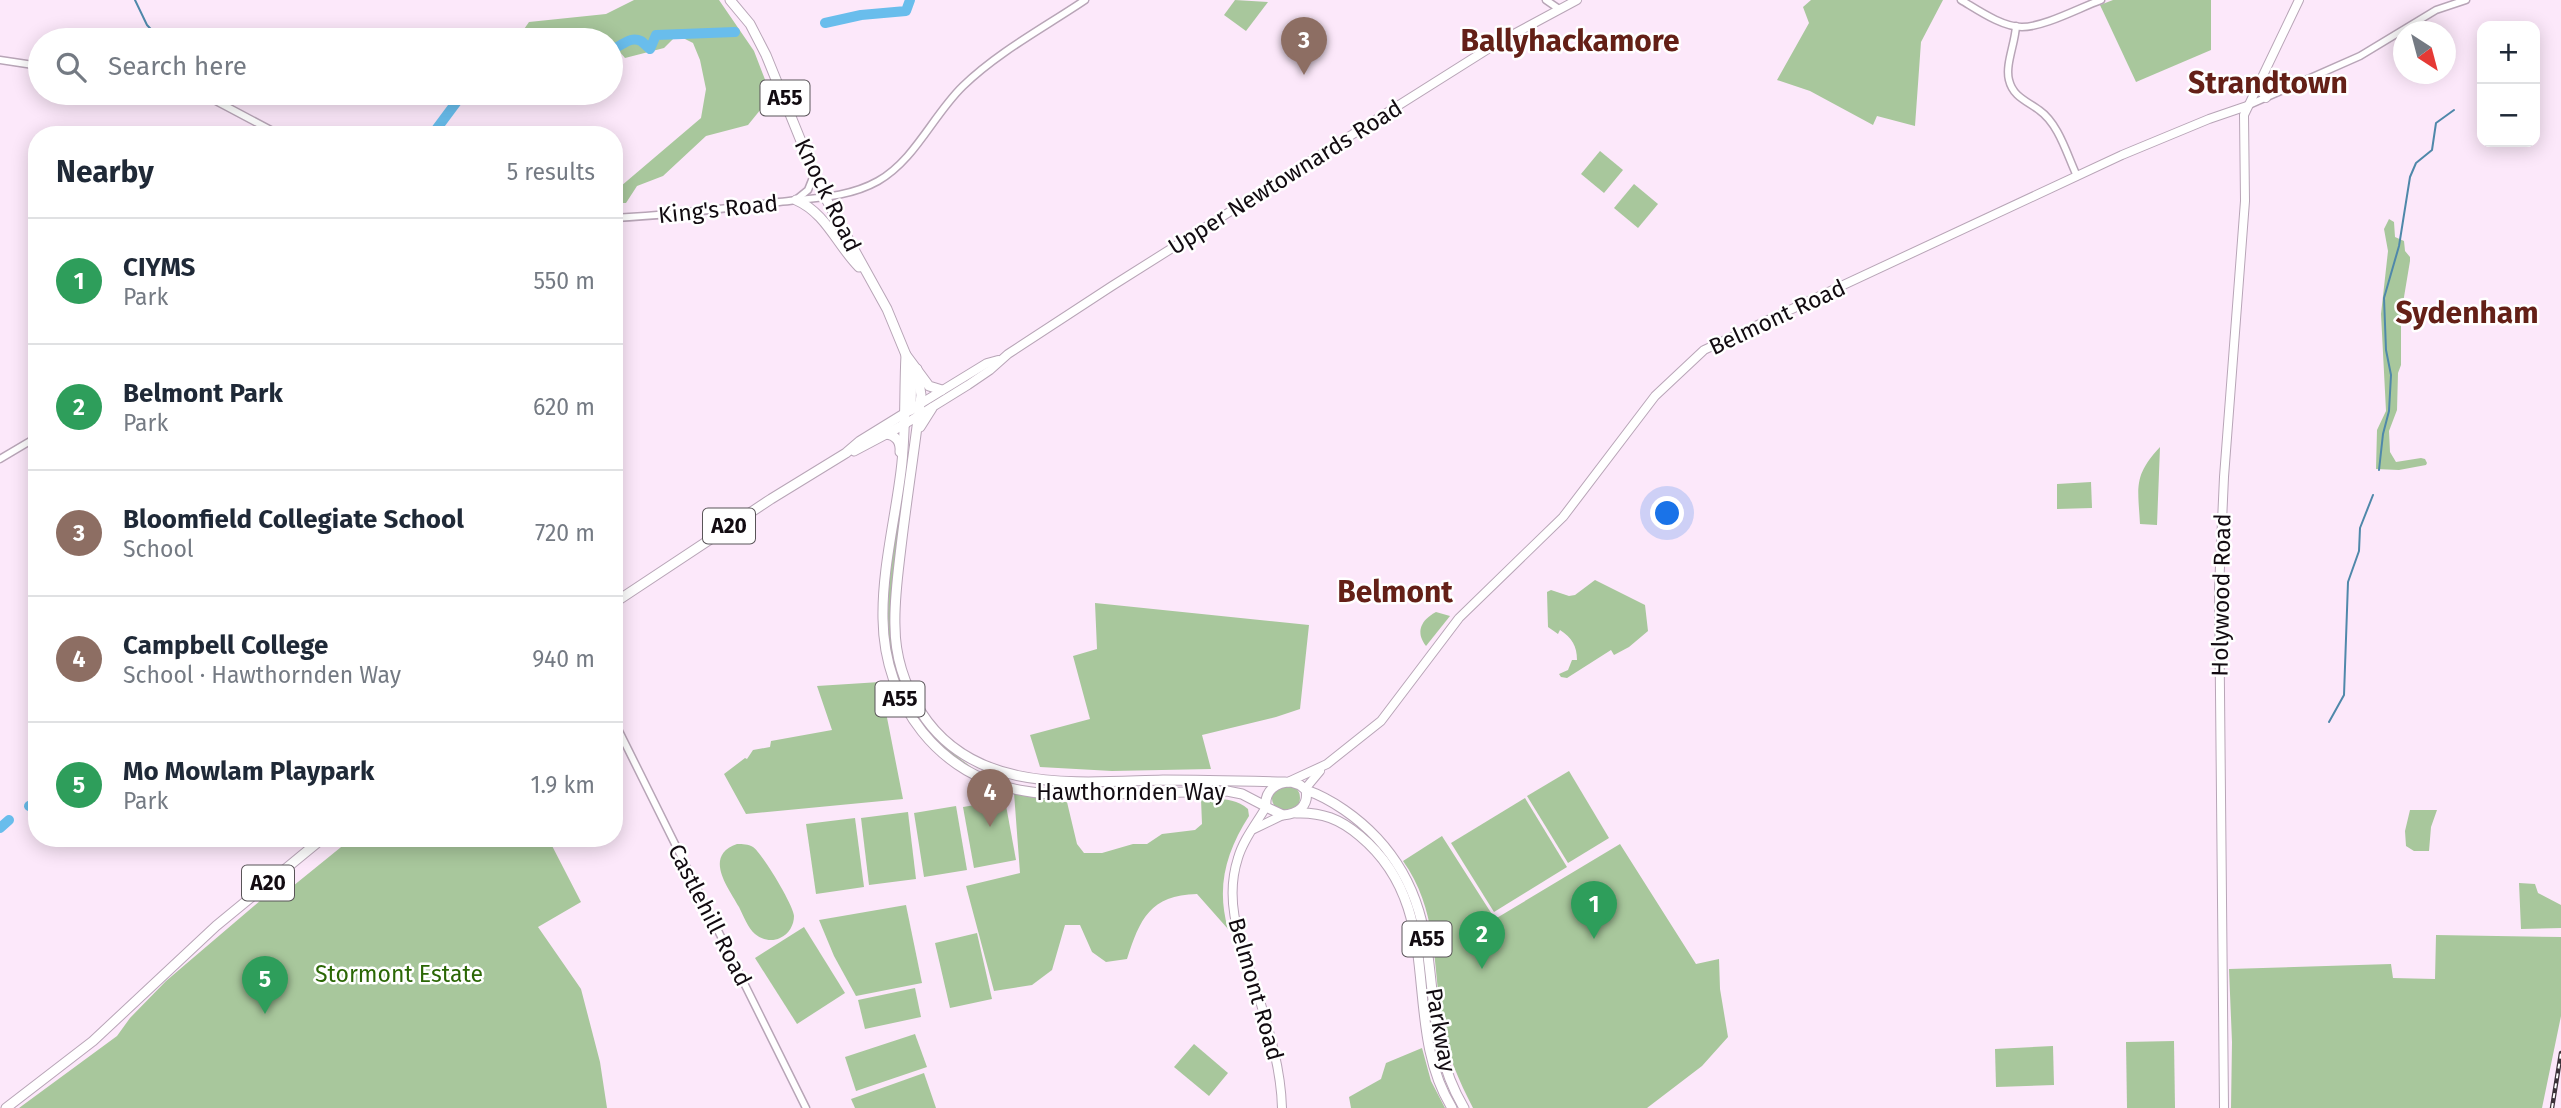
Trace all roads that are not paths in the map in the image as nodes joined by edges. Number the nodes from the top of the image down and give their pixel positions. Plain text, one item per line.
1 (730, 0) edge
2 (1085, 0) edge
3 (1546, 0) edge
4 (1577, 0) edge
5 (1961, 0) edge
6 (2101, 0) edge
7 (2299, 0) edge
8 (2466, 0) edge
9 (1559, 9) junction
10 (2016, 26) junction
11 (0, 60) edge
12 (28, 64) edge
13 (2257, 85) junction
14 (2266, 98) junction
15 (224, 105) edge
16 (2247, 106) junction
17 (263, 126) edge
18 (814, 175) junction
19 (2077, 176) junction
20 (824, 197) junction
21 (796, 200) junction
22 (623, 217) edge
23 (867, 271) junction
24 (998, 360) junction
25 (912, 361) junction
26 (968, 385) junction
27 (942, 390) junction
28 (904, 397) junction
29 (932, 408) junction
30 (912, 414) junction
31 (917, 432) junction
32 (886, 434) junction
33 (28, 442) edge
34 (846, 451) junction
35 (0, 459) edge
36 (895, 509) junction
37 (623, 597) edge
38 (623, 739) edge
39 (1325, 766) junction
40 (1286, 782) junction
41 (1306, 789) junction
42 (1317, 794) junction
43 (1265, 806) junction
44 (1296, 813) junction
45 (1283, 815) junction
46 (1251, 831) junction
47 (312, 847) edge
48 (6, 1108) edge
49 (806, 1108) edge
50 (1282, 1108) edge
51 (1452, 1108) edge
52 (1464, 1108) edge
53 (2224, 1108) edge

1 - 18 highway, Knock Road / A55
2 - 20 street, King's Road
3 - 9 street
4 - 9 main road, Upper Newtownards Road / A20
5 - 10 street
6 - 10 street
7 - 13 main road, Holywood Road
8 - 14 street
9 - 24 main road, Upper Newtownards Road / A20
10 - 19 street
11 - 12 street
13 - 14 main road
13 - 16 main road, Holywood Road
14 - 16 street
15 - 17 street
16 - 19 main road, Belmont Road
16 - 53 main road, Holywood Road
18 - 20 highway, Knock Road / A55
18 - 21 street
19 - 39 main road, Belmont Road
20 - 21 street, King's Road
20 - 23 highway, Knock Road / A55
21 - 22 street, King's Road
21 - 23 highway
23 - 25 highway, Knock Road / A55
24 - 26 main road, Upper Newtownards Road / A20
24 - 27 main road, Upper Newtownards Road / A20
25 - 27 highway
25 - 28 highway, Knock Road / A55
25 - 30 highway
26 - 29 main road, Upper Newtownards Road / A20
26 - 30 main road
27 - 30 main road, Upper Newtownards Road / A20
28 - 30 highway, Knock Road / A55
28 - 34 highway
29 - 30 main road, Upper Newtownards Road / A20
29 - 31 highway
30 - 31 highway, Hawthornden Way / A55
30 - 32 highway, Upper Newtownards Road / A20
30 - 34 highway, Upper Newtownards Road / A20
30 - 36 highway, Hawthornden Way / A55
31 - 40 highway, Hawthornden Way / A55
32 - 34 highway, Upper Newtownards Road / A20
32 - 36 highway
33 - 35 street
34 - 37 highway, Upper Newtownards Road / A20
36 - 43 highway, Hawthornden Way / A55
38 - 49 street, Castlehill Road
39 - 40 main road, Belmont Road
39 - 41 main road, Belmont Road
39 - 42 main road
40 - 41 highway, A55
40 - 43 highway
41 - 42 highway, Parkway / A55
41 - 44 highway
42 - 52 highway, Parkway / A55
43 - 45 highway, A55
43 - 46 main road, Belmont Road
44 - 45 highway, A55
44 - 51 highway, Parkway / A55
45 - 46 main road
46 - 50 main road, Belmont Road
47 - 48 highway, A20

